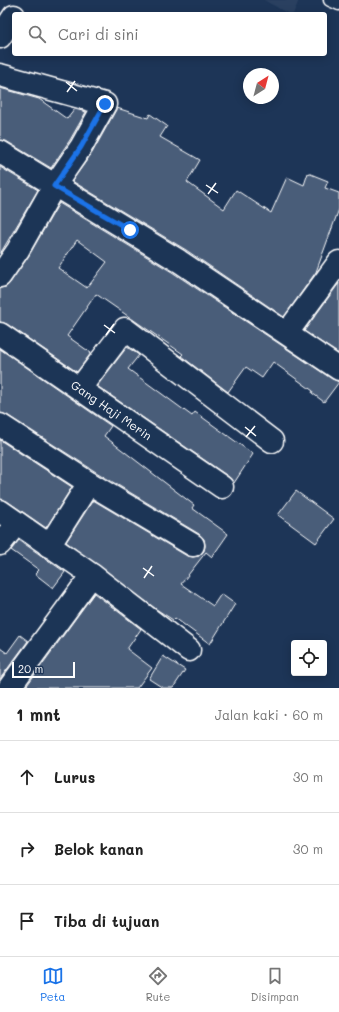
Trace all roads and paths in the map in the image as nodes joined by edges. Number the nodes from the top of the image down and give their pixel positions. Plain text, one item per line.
1 (22, 0) edge
2 (330, 0) edge
3 (339, 4) edge
4 (16, 12) edge
5 (12, 19) edge
6 (0, 37) edge
7 (0, 75) edge
8 (0, 152) edge
9 (54, 186) junction
10 (339, 262) edge
11 (0, 276) edge
12 (287, 333) junction
13 (0, 334) edge
14 (339, 369) edge
15 (80, 388) junction
16 (0, 425) edge
17 (272, 442) dead end
18 (89, 483) junction
19 (222, 487) dead end
20 (8, 517) edge
21 (0, 544) edge
22 (192, 545) dead end
23 (49, 546) junction
24 (92, 575) junction
25 (189, 650) dead end
26 (9, 688) edge

1 - 4 street
2 - 3 lane
5 - 6 street
7 - 9 street
8 - 9 street
9 - 11 street
9 - 12 street
10 - 12 street
12 - 14 street
13 - 15 street, Gang Haji Merin
15 - 17 street
15 - 19 street, Gang Haji Merin
16 - 18 street
18 - 22 street
18 - 23 street
20 - 21 street
20 - 23 street
23 - 24 street
24 - 25 street
24 - 26 street

